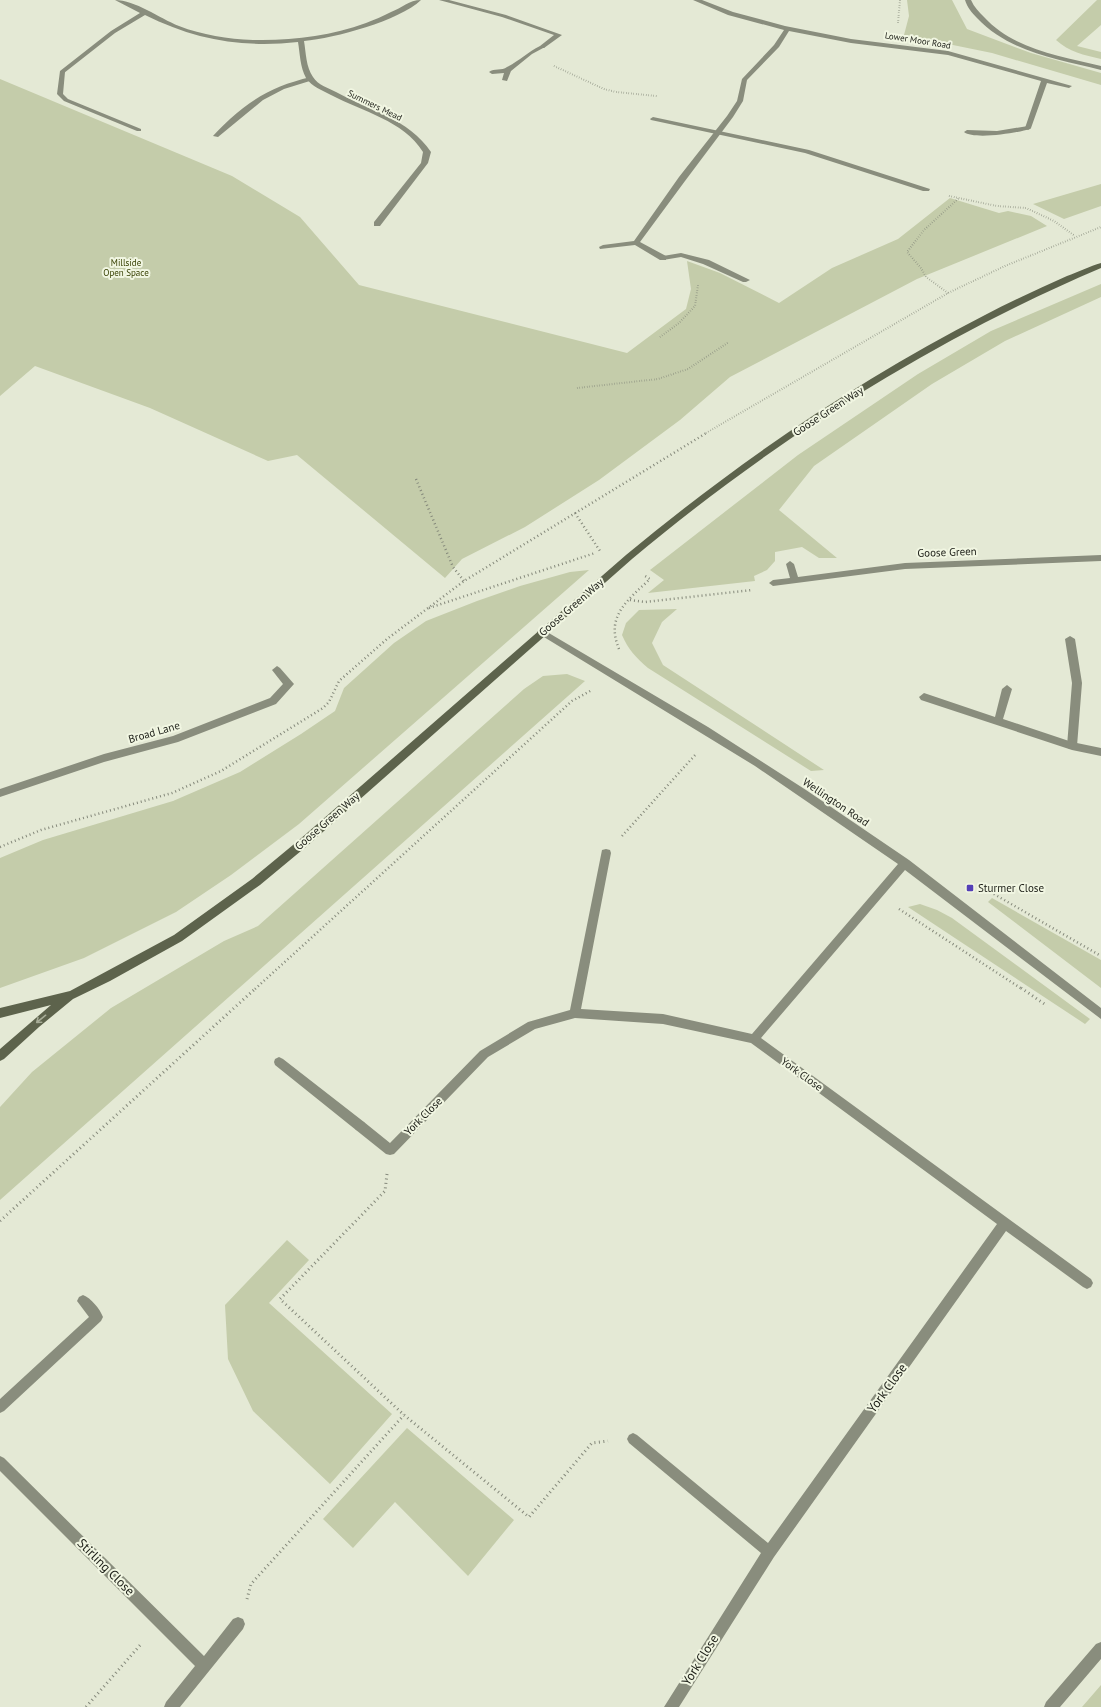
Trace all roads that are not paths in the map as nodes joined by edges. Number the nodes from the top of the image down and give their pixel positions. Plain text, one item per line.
1 (118, 0) edge
2 (418, 0) edge
3 (442, 0) edge
4 (696, 0) edge
5 (968, 0) edge
6 (144, 13) junction
7 (787, 30) junction
8 (301, 40) junction
9 (1101, 68) edge
10 (508, 70) junction
11 (492, 72) dead end
12 (311, 79) junction
13 (505, 80) dead end
14 (1044, 81) junction
15 (1069, 86) dead end
16 (653, 119) dead end
17 (139, 130) dead end
18 (966, 132) dead end
19 (719, 133) junction
20 (216, 136) dead end
21 (926, 189) road end
22 (376, 224) dead end
23 (636, 243) junction
24 (603, 247) dead end
25 (1101, 265) edge
26 (746, 280) dead end
27 (1101, 558) edge
28 (790, 564) dead end
29 (794, 580) junction
30 (773, 583) road end
31 (542, 632) junction
32 (1070, 639) dead end
33 (278, 670) dead end
34 (1007, 689) dead end
35 (924, 697) dead end
36 (998, 721) junction
37 (1072, 746) junction
38 (1101, 752) edge
39 (0, 793) edge
40 (606, 853) road end
41 (905, 863) junction
42 (72, 995) junction
43 (0, 1013) edge
44 (575, 1013) junction
45 (1101, 1014) edge
46 (754, 1039) junction
47 (0, 1056) edge
48 (279, 1062) dead end
49 (1004, 1223) junction
50 (1087, 1283) dead end
51 (83, 1301) dead end
52 (0, 1407) edge
53 (632, 1439) road end
54 (2, 1469) edge
55 (769, 1552) junction
56 (238, 1624) road end
57 (1101, 1650) edge
58 (205, 1666) junction
59 (171, 1707) edge
60 (671, 1707) edge
61 (1051, 1707) edge

1 - 6 street
2 - 8 street
3 - 10 street
4 - 7 street, Lower Moor Road
5 - 9 street
6 - 8 street
6 - 17 street
7 - 14 street, Lower Moor Road
7 - 19 street
8 - 12 street
10 - 11 street
10 - 13 street
12 - 20 street
12 - 22 street, Summers Mead
14 - 15 street, Lower Moor Road
14 - 18 street
16 - 19 street
19 - 21 street
19 - 23 street
23 - 24 street
23 - 26 street
25 - 31 main road, Goose Green Way
27 - 29 street, Goose Green
28 - 29 street
29 - 30 street, Goose Green
31 - 41 street, Wellington Road
31 - 42 main road, Goose Green Way
32 - 37 street
33 - 39 street, Broad Lane
34 - 36 street
35 - 36 street
36 - 37 street
37 - 38 street
40 - 44 street
41 - 45 street, Wellington Road
41 - 46 street
42 - 43 main road, Goose Green Way
42 -> 47 main road, Goose Green Way
44 - 46 street, York Close
44 - 48 street, York Close
46 - 49 street, York Close
49 - 50 street, York Close
49 - 55 street, York Close
51 - 52 street
53 - 55 street
54 - 58 street, Stirling Close
55 - 60 street, York Close
56 - 58 street
57 - 61 street
58 - 59 street

